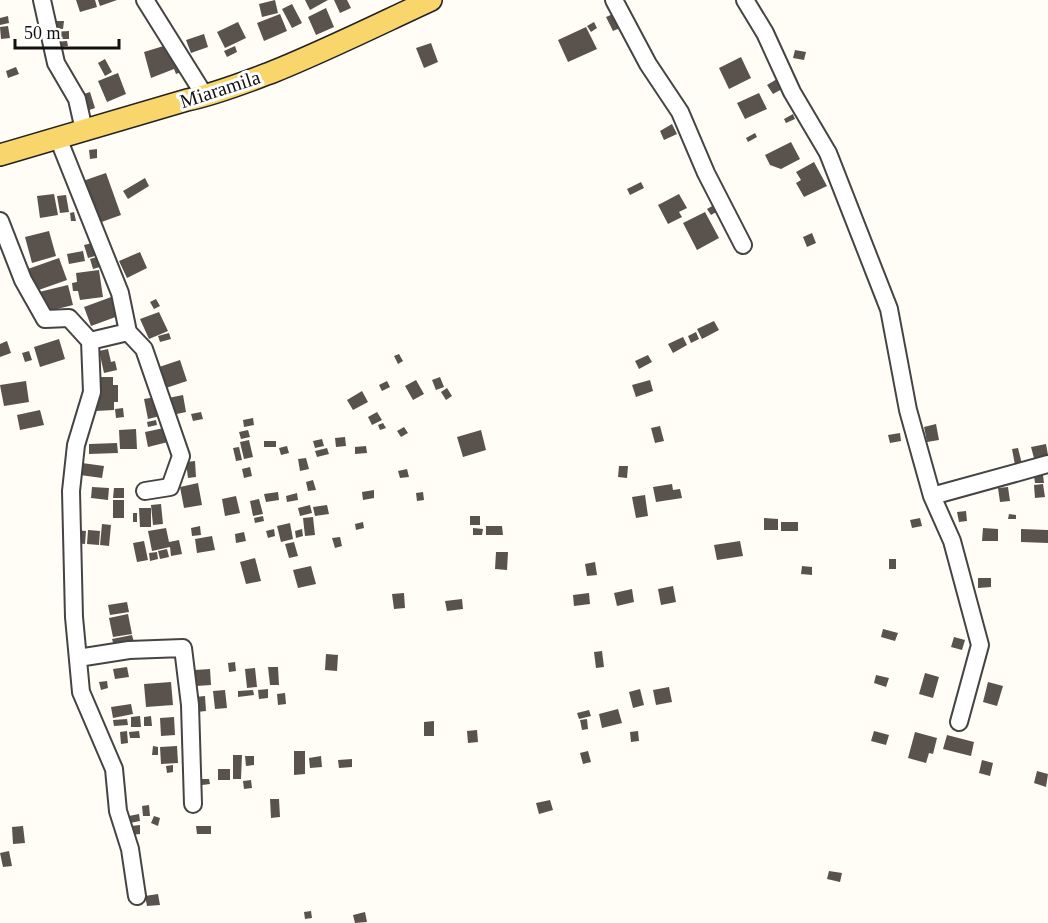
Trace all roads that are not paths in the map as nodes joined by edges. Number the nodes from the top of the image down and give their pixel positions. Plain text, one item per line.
1 (42, 0) edge
2 (145, 0) edge
3 (431, 0) edge
4 (614, 0) edge
5 (745, 0) edge
6 (205, 96) junction
7 (84, 130) junction
8 (58, 138) junction
9 (0, 155) edge
10 (0, 221) edge
11 (743, 245) dead end
12 (128, 332) junction
13 (90, 341) junction
14 (1048, 464) edge
15 (145, 491) dead end
16 (932, 496) junction
17 (78, 658) junction
18 (958, 722) dead end
19 (193, 804) dead end
20 (137, 896) dead end

1 - 7 street
2 - 6 street
3 - 6 main road, Miaramila
4 - 11 street
5 - 16 street
6 - 7 main road, Miaramila
7 - 8 main road, Miaramila
8 - 9 main road, Miaramila
8 - 12 street
10 - 13 street
12 - 13 street
12 - 15 street
13 - 17 street
14 - 16 street
16 - 18 street
17 - 19 street
17 - 20 street

